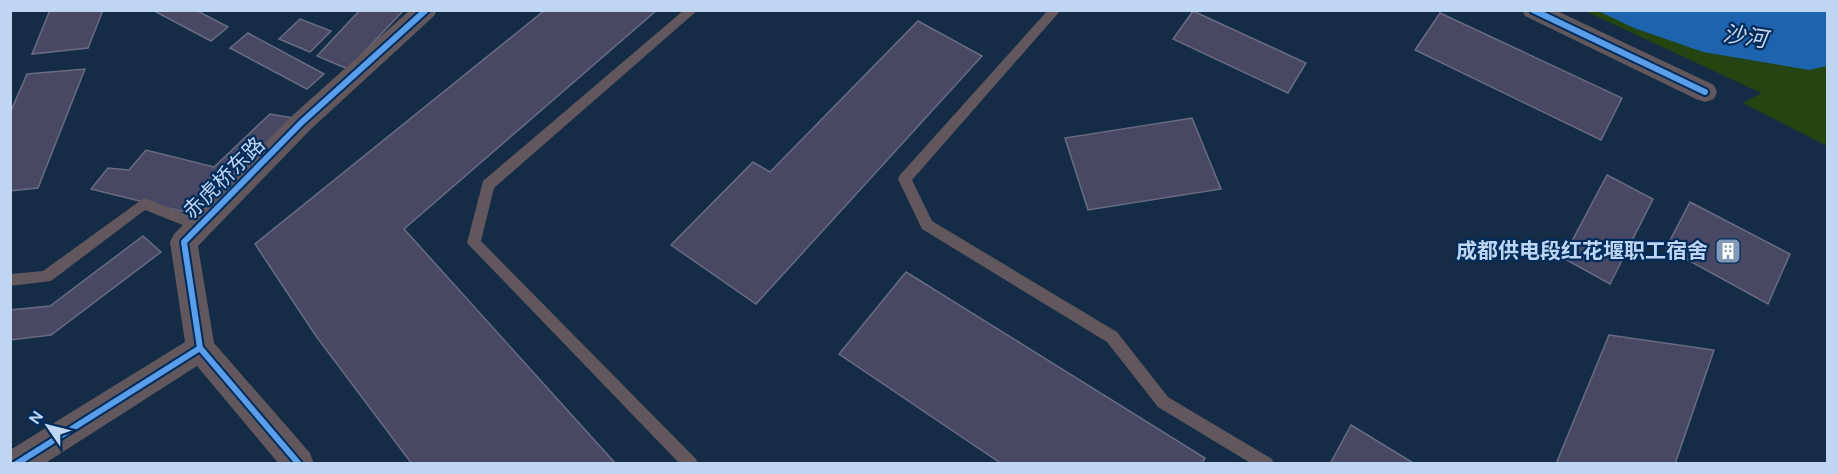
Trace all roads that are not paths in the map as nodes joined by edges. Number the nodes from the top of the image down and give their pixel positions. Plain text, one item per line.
1 (426, 10) edge
2 (692, 10) edge
3 (1055, 10) edge
4 (1533, 10) edge
5 (1705, 92) dead end
6 (200, 226) junction
7 (10, 280) edge
8 (200, 348) junction
9 (16, 464) edge
10 (299, 464) edge
11 (691, 464) edge
12 (1267, 464) edge

1 - 6 street, 赤虎桥东路
2 - 11 lane
3 - 12 lane
4 - 5 street
6 - 7 lane
6 - 8 street, 赤虎桥东路
8 - 9 street
8 - 10 street

